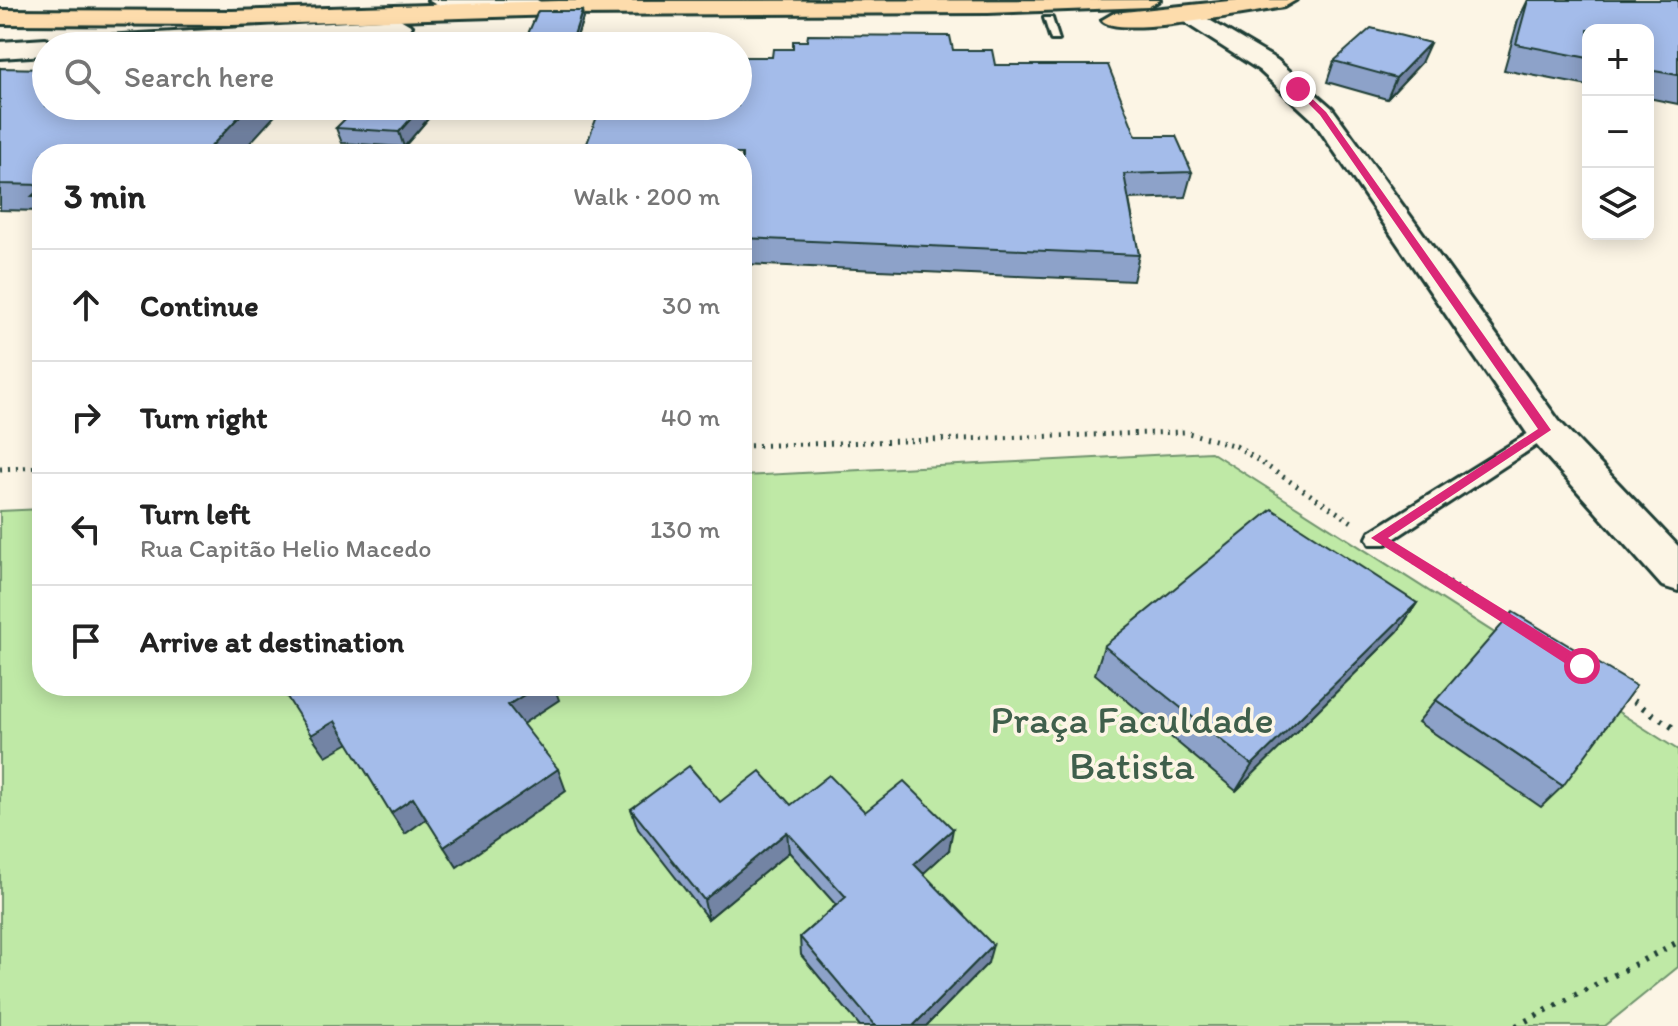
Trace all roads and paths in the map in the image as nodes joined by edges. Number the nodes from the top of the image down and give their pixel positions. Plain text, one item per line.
1 (440, 0) edge
2 (1148, 0) edge
3 (1284, 0) edge
4 (559, 8) junction
5 (1189, 15) junction
6 (10, 17) edge
7 (232, 18) junction
8 (400, 26) junction
9 (301, 32) edge
10 (32, 48) edge
11 (0, 50) edge
12 (1545, 430) junction
13 (752, 446) edge
14 (32, 467) edge
15 (0, 469) edge
16 (1378, 538) junction
17 (1678, 574) edge
18 (1519, 626) edge
19 (1618, 691) edge
20 (1678, 731) edge
21 (1678, 942) edge
22 (1516, 1026) edge

1 - 4 main road
2 - 4 highway
3 - 5 highway
4 - 7 highway
5 - 8 highway
5 - 12 street
6 - 7 highway
7 - 8 highway
8 - 9 main road
10 - 11 main road
12 - 16 lane
12 - 17 street
13 - 16 path
14 - 15 path
16 - 18 path
19 - 20 path
21 - 22 path

